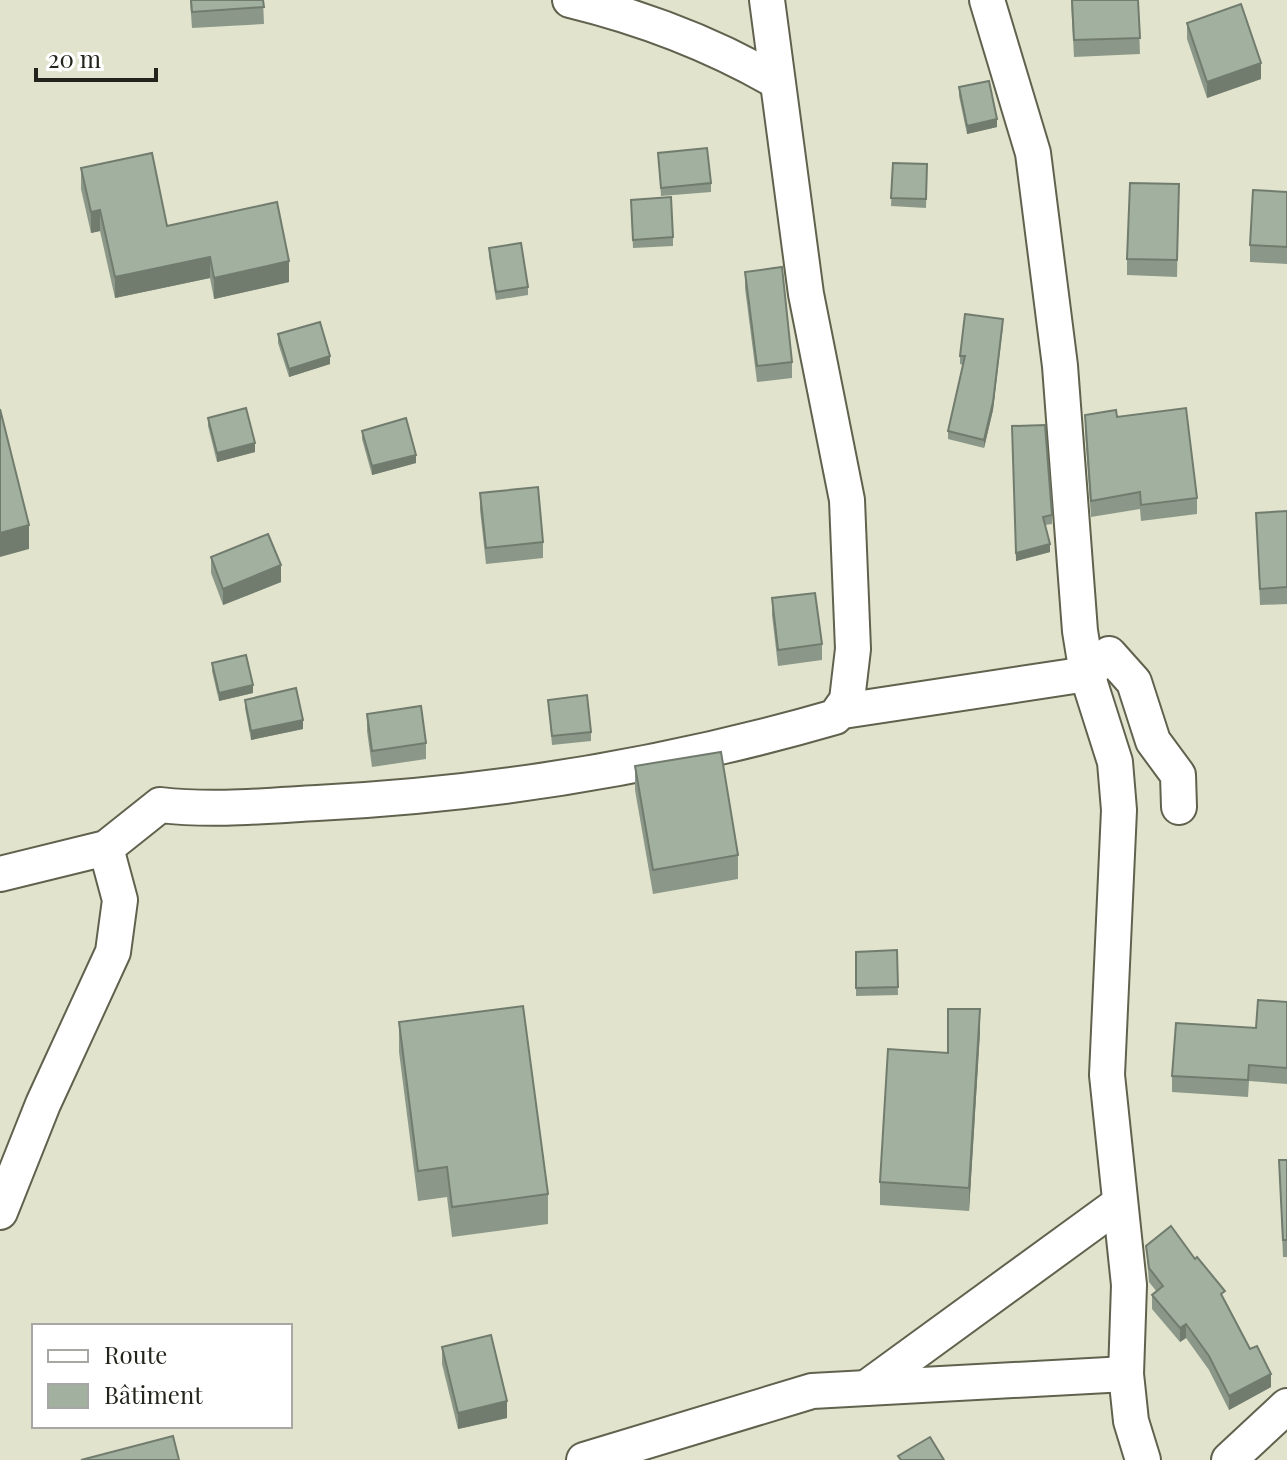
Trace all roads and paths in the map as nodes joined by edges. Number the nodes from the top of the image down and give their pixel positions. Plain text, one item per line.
1 (570, 0) edge
2 (767, 0) edge
3 (987, 0) edge
4 (776, 81) junction
5 (1087, 674) junction
6 (843, 711) junction
7 (1179, 807) dead end
8 (106, 848) junction
9 (0, 874) edge
10 (1120, 1203) junction
11 (0, 1212) edge
12 (1126, 1374) junction
13 (866, 1388) junction
14 (1287, 1406) edge
15 (584, 1460) edge
16 (1143, 1460) edge
17 (1229, 1460) edge

1 - 4 street
2 - 4 street
3 - 5 street
4 - 6 street
5 - 6 street
5 - 7 street
5 - 10 street
6 - 8 street
8 - 9 street
8 - 11 street
10 - 12 street
10 - 13 street
12 - 13 street
12 - 16 street
13 - 15 street
14 - 17 street

